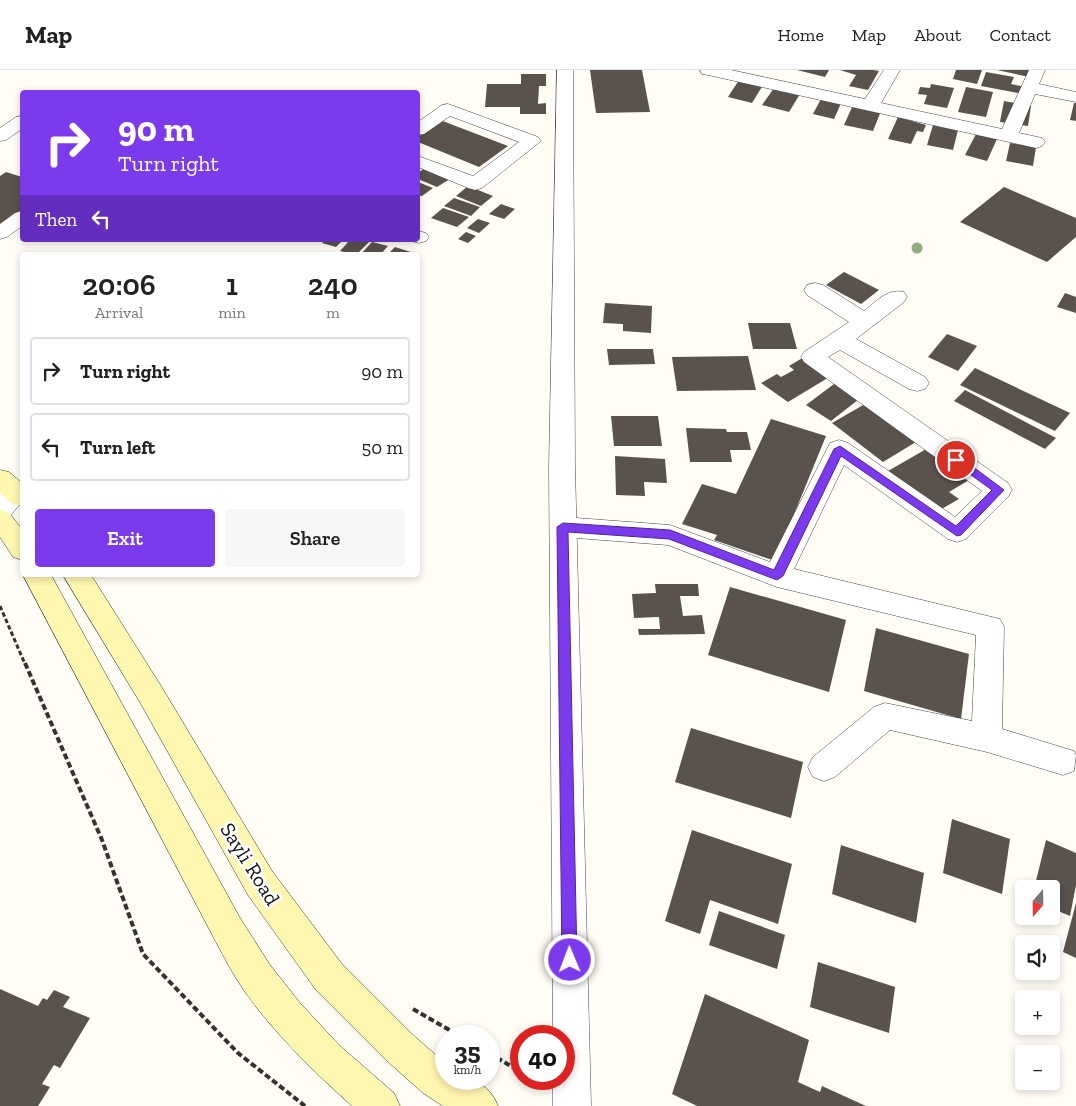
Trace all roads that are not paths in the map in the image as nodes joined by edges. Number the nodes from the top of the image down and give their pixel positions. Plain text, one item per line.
1 (565, 70) edge
2 (708, 70) edge
3 (892, 70) edge
4 (1037, 70) edge
5 (753, 74) edge
6 (1029, 87) junction
7 (1076, 97) edge
8 (870, 106) junction
9 (20, 122) edge
10 (420, 129) edge
11 (0, 136) edge
12 (1008, 136) junction
13 (1036, 142) dead end
14 (420, 162) edge
15 (20, 218) edge
16 (0, 233) edge
17 (815, 290) dead end
18 (896, 297) dead end
19 (864, 321) junction
20 (840, 340) junction
21 (917, 383) dead end
22 (0, 520) edge
23 (563, 527) junction
24 (20, 547) edge
25 (777, 576) junction
26 (38, 577) edge
27 (78, 577) edge
28 (987, 738) junction
29 (1063, 761) dead end
30 (824, 767) dead end
31 (381, 1106) edge
32 (479, 1106) edge
33 (572, 1106) edge

1 - 23 street
2 - 5 street
3 - 8 street
4 - 6 street
5 - 8 street
6 - 7 street
6 - 12 street
8 - 12 street
9 - 11 street
10 - 14 street
12 - 13 street
15 - 16 street
17 - 19 street
18 - 19 street
19 - 20 street
20 - 21 street
20 - 25 street
22 - 24 main road
23 - 25 street
23 - 33 street
25 - 28 street
26 - 31 main road
27 - 32 main road, Sayli Road
28 - 29 street
28 - 30 street

